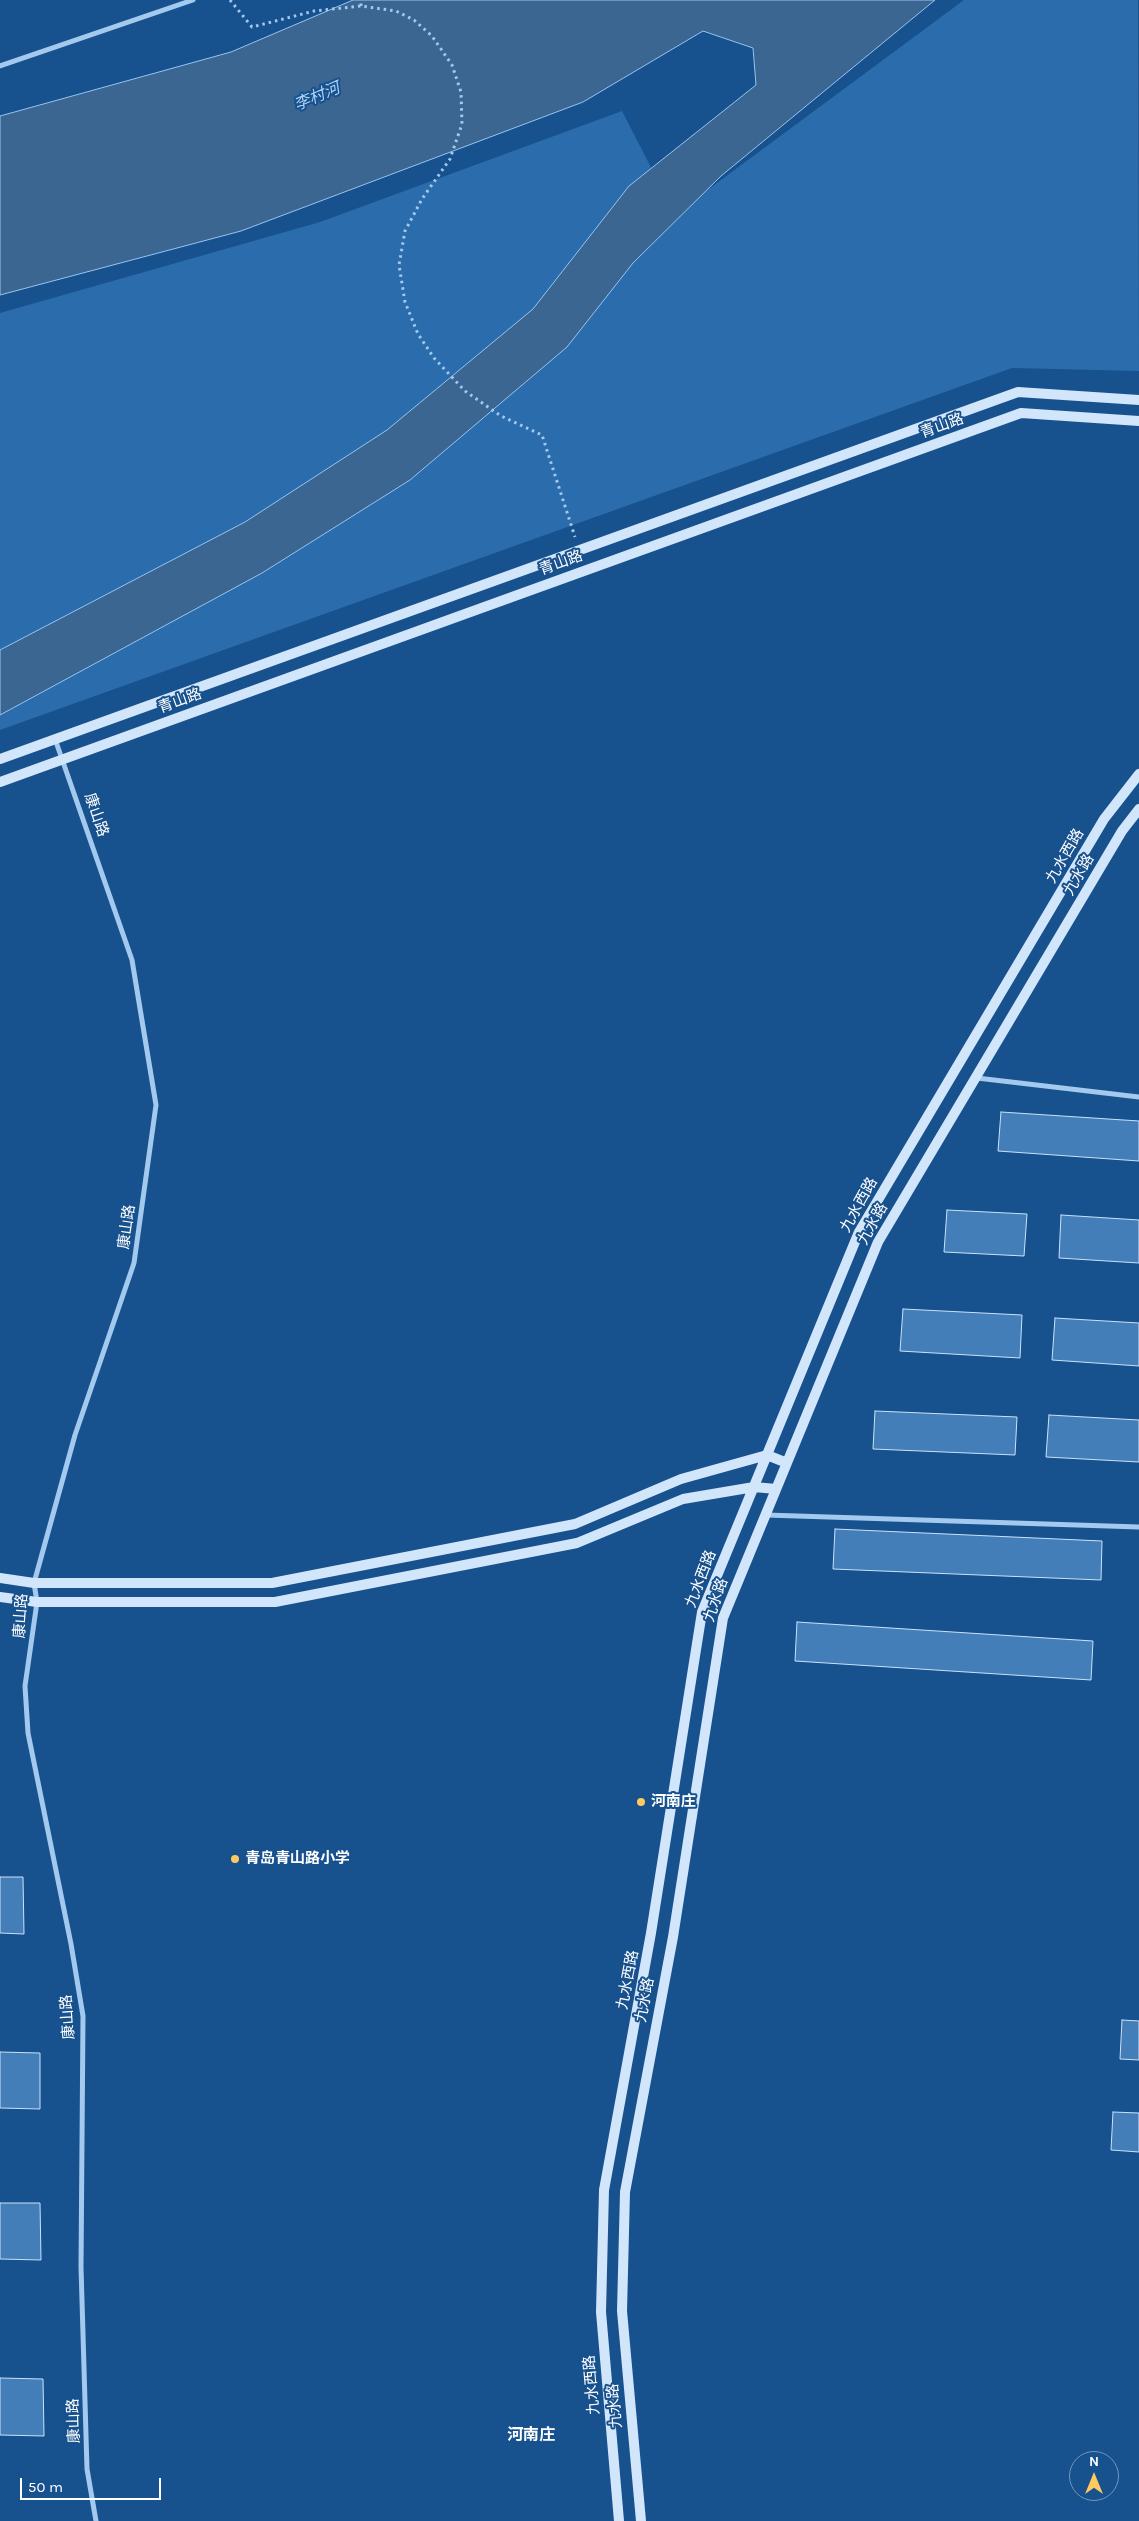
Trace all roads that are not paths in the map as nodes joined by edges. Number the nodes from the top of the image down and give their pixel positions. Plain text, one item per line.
1 (193, 0) edge
2 (0, 66) edge
3 (1139, 400) edge
4 (1139, 421) edge
5 (55, 739) junction
6 (0, 759) edge
7 (64, 759) junction
8 (1139, 774) edge
9 (0, 782) edge
10 (1139, 809) edge
11 (977, 1078) junction
12 (1139, 1097) edge
13 (767, 1455) junction
14 (787, 1463) junction
15 (754, 1487) junction
16 (776, 1489) junction
17 (766, 1515) junction
18 (1139, 1527) edge
19 (0, 1578) edge
20 (34, 1583) junction
21 (0, 1597) edge
22 (37, 1602) junction
23 (96, 2521) edge
24 (619, 2521) edge
25 (640, 2521) edge

1 - 2 street
3 - 5 main road, 青山路
4 - 7 main road, 青山路
5 - 6 main road, 青山路
5 - 7 street, 康山路
7 - 9 main road, 青山路
7 - 20 street, 康山路
8 - 13 main road, 九水西路
10 - 11 main road, 九水路
11 - 12 street
11 - 14 main road, 九水路
13 - 14 main road
13 - 15 main road, 九水西路
13 - 20 main road
14 - 16 main road, 九水路
15 - 16 main road
15 - 22 main road
15 - 24 main road, 九水西路
16 - 17 main road, 九水路
17 - 18 street
17 - 25 main road, 九水路
19 - 20 main road
20 - 22 street, 康山路
21 - 22 main road
22 - 23 street, 康山路

